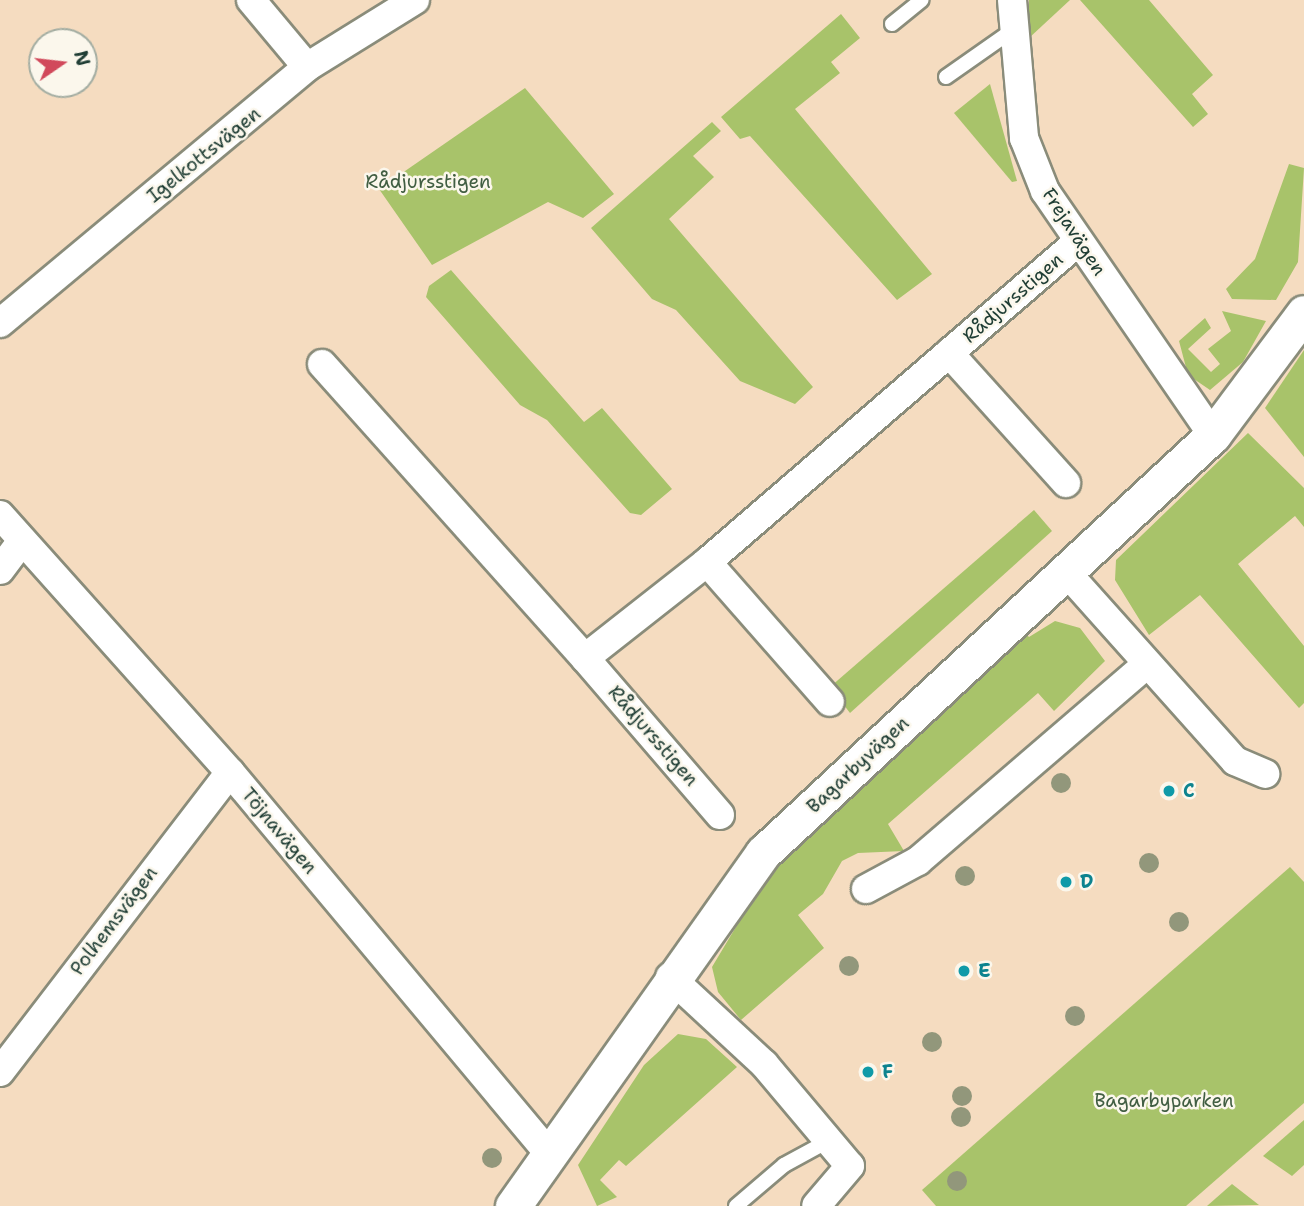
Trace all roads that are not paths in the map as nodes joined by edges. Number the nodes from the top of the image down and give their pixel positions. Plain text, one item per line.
1 (251, 0) edge
2 (415, 0) edge
3 (922, 0) edge
4 (1012, 0) edge
5 (892, 24) dead end
6 (1010, 32) junction
7 (307, 68) junction
8 (946, 77) dead end
9 (1076, 243) junction
10 (1304, 313) edge
11 (0, 323) edge
12 (949, 353) junction
13 (322, 364) dead end
14 (1213, 435) junction
15 (1066, 483) dead end
16 (0, 515) edge
17 (21, 542) junction
18 (707, 562) junction
19 (0, 570) edge
20 (1067, 573) junction
21 (585, 658) junction
22 (1146, 664) junction
23 (830, 702) dead end
24 (230, 772) junction
25 (1265, 774) dead end
26 (720, 815) dead end
27 (866, 889) dead end
28 (670, 977) junction
29 (0, 1072) edge
30 (830, 1140) junction
31 (549, 1154) junction
32 (513, 1206) edge
33 (736, 1206) edge
34 (816, 1206) edge

1 - 7 street
2 - 7 street, Igelkottsvägen
3 - 5 lane
4 - 6 street, Frejavägen
6 - 8 lane
6 - 9 street, Frejavägen
7 - 11 street, Igelkottsvägen
9 - 12 street, Rådjursstigen
9 - 14 street, Frejavägen
10 - 14 street, Bagarbyvägen
12 - 15 street, Rådjursstigen
12 - 18 street, Rådjursstigen
13 - 21 street, Rådjursstigen
14 - 20 street, Bagarbyvägen
16 - 17 street, Töjnavägen
17 - 19 street
17 - 24 street, Töjnavägen
18 - 21 street, Rådjursstigen
18 - 23 street
20 - 22 street
20 - 28 street, Bagarbyvägen
21 - 26 street, Rådjursstigen
22 - 25 street
22 - 27 street
24 - 29 street, Polhemsvägen
24 - 31 street, Töjnavägen
28 - 30 street
28 - 31 street, Bagarbyvägen
30 - 33 lane
30 - 34 street
31 - 32 street, Bagarbyvägen

